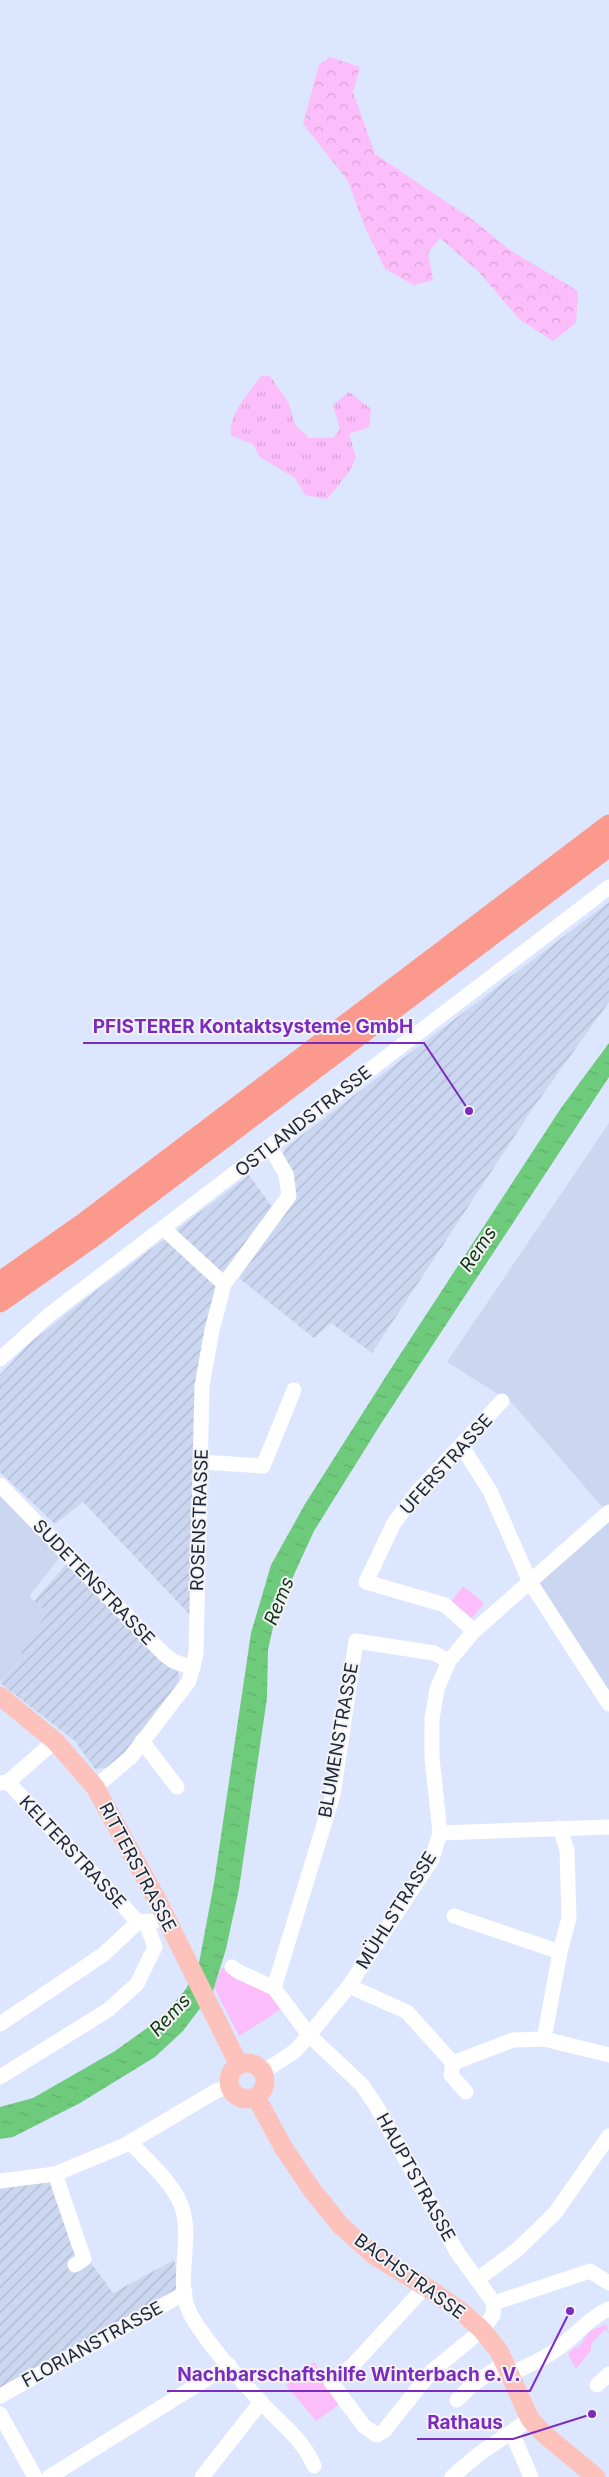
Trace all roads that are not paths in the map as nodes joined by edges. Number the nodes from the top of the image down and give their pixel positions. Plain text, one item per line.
1 (609, 825) edge
2 (609, 846) edge
3 (609, 887) edge
4 (270, 1148) junction
5 (163, 1228) junction
6 (0, 1282) edge
7 (224, 1284) junction
8 (0, 1302) edge
9 (0, 1359) edge
10 (294, 1390) dead end
11 (502, 1401) dead end
12 (462, 1445) junction
13 (200, 1462) junction
14 (0, 1485) edge
15 (609, 1512) edge
16 (530, 1582) junction
17 (474, 1630) junction
18 (450, 1661) junction
19 (194, 1668) junction
20 (0, 1696) edge
21 (609, 1704) edge
22 (56, 1741) junction
23 (142, 1742) junction
24 (4, 1782) edge
25 (95, 1787) junction
26 (177, 1788) dead end
27 (609, 1827) edge
28 (560, 1828) junction
29 (440, 1833) junction
30 (454, 1916) dead end
31 (166, 1918) junction
32 (142, 1923) junction
33 (560, 1952) junction
34 (232, 1967) dead end
35 (349, 1986) junction
36 (274, 1988) junction
37 (0, 2024) edge
38 (309, 2035) junction
39 (544, 2039) junction
40 (609, 2055) edge
41 (452, 2063) junction
42 (239, 2065) junction
43 (263, 2072) junction
44 (0, 2077) edge
45 (230, 2086) junction
46 (466, 2092) dead end
47 (256, 2096) junction
48 (609, 2136) edge
49 (131, 2143) junction
50 (55, 2174) junction
51 (0, 2181) edge
52 (74, 2265) dead end
53 (478, 2279) junction
54 (609, 2283) edge
55 (425, 2286) junction
56 (185, 2293) junction
57 (494, 2303) junction
58 (609, 2308) edge
59 (482, 2330) junction
60 (229, 2365) junction
61 (508, 2368) junction
62 (609, 2374) edge
63 (597, 2385) dead end
64 (0, 2396) edge
65 (457, 2400) dead end
66 (261, 2402) junction
67 (0, 2414) edge
68 (530, 2419) junction
69 (512, 2433) junction
70 (314, 2466) dead end
71 (36, 2477) edge
72 (49, 2477) edge
73 (202, 2477) edge
74 (452, 2477) edge
75 (531, 2477) edge
76 (596, 2477) edge

1 - 6 highway
2 - 8 highway
3 - 4 street, OSTLANDSTRASSE
4 - 5 street, OSTLANDSTRASSE
4 - 7 street, ROSENSTRASSE
5 - 7 street
5 - 9 street, OSTLANDSTRASSE
7 - 13 street, ROSENSTRASSE
10 - 13 street
11 - 12 street, UFERSTRASSE
12 - 16 street
12 - 17 street, UFERSTRASSE
13 - 19 street, ROSENSTRASSE
14 - 19 street, SUDETENSTRASSE
15 - 16 street, MÜHLSTRASSE
16 - 17 street, MÜHLSTRASSE
16 - 21 street
17 - 18 street, MÜHLSTRASSE
18 - 29 street, MÜHLSTRASSE
18 - 36 street, BLUMENSTRASSE
19 - 23 street, ROSENSTRASSE
20 - 22 main road, RITTERSTRASSE
22 - 24 street
22 - 25 main road, RITTERSTRASSE
23 - 25 street, ROSENSTRASSE
23 - 26 street
24 - 32 street, KELTERSTRASSE
25 - 31 main road, RITTERSTRASSE
27 - 28 street
28 - 29 street
28 - 33 street
29 - 35 street, MÜHLSTRASSE
30 - 33 street
31 - 32 street
31 - 42 main road, RITTERSTRASSE
32 - 37 street
32 - 44 street
33 - 39 street
34 - 36 street
35 - 38 street, MÜHLSTRASSE
35 - 41 street
36 - 38 street, HAUPTSTRASSE
38 - 43 street
38 - 53 street, HAUPTSTRASSE
39 - 40 street
39 - 41 street
41 - 46 street
42 - 43 main road
42 - 45 main road
43 - 47 main road
45 - 47 main road
45 - 49 street
47 - 55 main road, BACHSTRASSE
48 - 53 street
49 - 50 street
49 - 56 street
50 - 51 street
50 - 52 street
53 - 57 street, HAUPTSTRASSE
54 - 57 street
55 - 59 main road, BACHSTRASSE
55 - 59 street
56 - 60 street
56 - 64 street, FLORIANSTRASSE
57 - 59 street
58 - 61 street
59 - 61 main road, BACHSTRASSE
60 - 66 street
60 - 72 street
61 - 65 street
61 - 68 main road, BACHSTRASSE
62 - 63 street
66 - 70 street
66 - 73 street
67 - 71 street
68 - 69 street
68 - 76 main road
69 - 74 street
69 - 75 street

